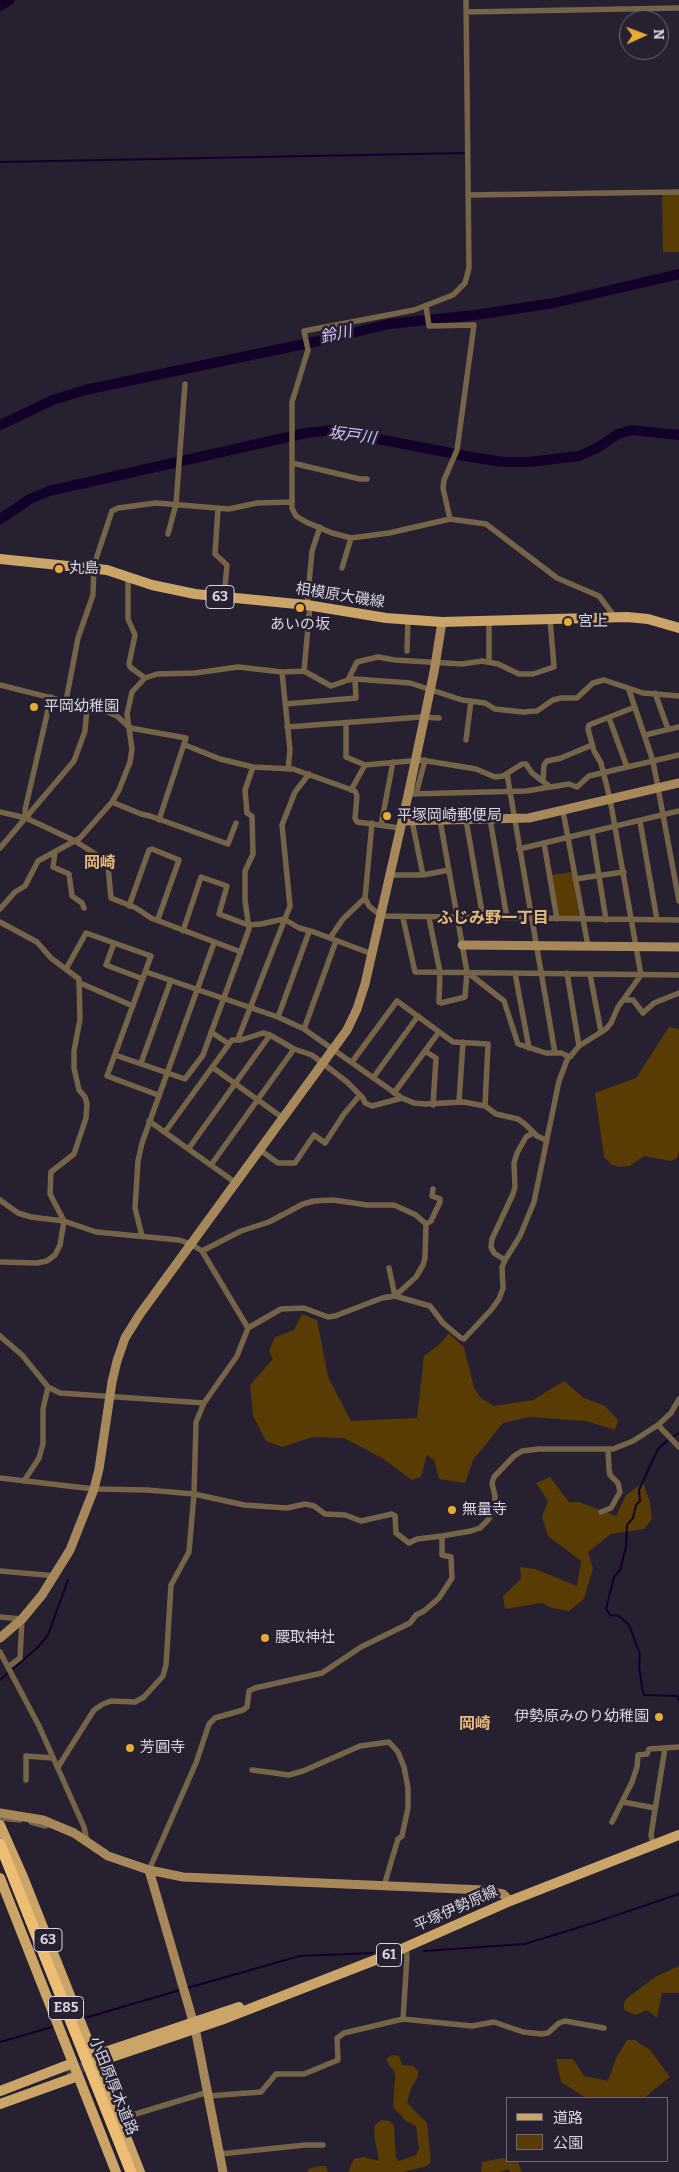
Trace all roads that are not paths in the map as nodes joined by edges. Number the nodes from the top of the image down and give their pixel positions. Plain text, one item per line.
1 (466, 0) edge
2 (679, 8) edge
3 (466, 12) junction
4 (679, 192) edge
5 (468, 195) junction
6 (426, 309) junction
7 (185, 384) dead end
8 (292, 463) junction
9 (367, 479) dead end
10 (292, 502) junction
11 (176, 504) junction
12 (218, 508) junction
13 (450, 519) junction
14 (320, 528) junction
15 (168, 534) dead end
16 (351, 538) junction
17 (0, 559) edge
18 (95, 568) junction
19 (342, 568) dead end
20 (128, 576) junction
21 (224, 597) junction
22 (308, 605) junction
23 (615, 617) junction
24 (550, 619) junction
25 (408, 620) junction
26 (489, 620) junction
27 (442, 622) junction
28 (679, 628) edge
29 (407, 651) dead end
30 (435, 662) junction
31 (489, 662) junction
32 (304, 671) junction
33 (282, 672) junction
34 (145, 678) junction
35 (355, 679) junction
36 (348, 680) junction
37 (0, 685) edge
38 (629, 690) junction
39 (655, 693) junction
40 (679, 696) edge
41 (51, 697) junction
42 (66, 701) junction
43 (471, 701) junction
44 (285, 704) junction
45 (87, 706) junction
46 (634, 707) junction
47 (438, 718) dead end
48 (608, 718) junction
49 (346, 723) junction
50 (287, 727) junction
51 (679, 727) edge
52 (130, 728) junction
53 (668, 730) junction
54 (645, 735) junction
55 (464, 736) dead end
56 (185, 745) junction
57 (592, 746) junction
58 (679, 755) edge
59 (425, 760) junction
60 (393, 762) junction
61 (653, 762) junction
62 (365, 765) junction
63 (253, 767) junction
64 (627, 767) junction
65 (288, 769) junction
66 (604, 773) junction
67 (309, 774) junction
68 (507, 774) junction
69 (543, 780) junction
70 (679, 783) edge
71 (549, 786) junction
72 (658, 788) junction
73 (351, 790) junction
74 (510, 791) junction
75 (411, 793) junction
76 (610, 799) junction
77 (112, 802) junction
78 (563, 811) junction
79 (679, 811) edge
80 (0, 812) edge
81 (664, 815) junction
82 (26, 818) junction
83 (514, 818) junction
84 (490, 819) junction
85 (159, 820) junction
86 (440, 820) junction
87 (466, 820) junction
88 (412, 821) junction
89 (640, 821) junction
90 (236, 823) dead end
91 (372, 823) junction
92 (381, 825) junction
93 (401, 825) junction
94 (616, 826) junction
95 (592, 832) junction
96 (568, 838) junction
97 (75, 841) junction
98 (544, 844) junction
99 (0, 848) edge
100 (519, 849) junction
101 (55, 852) junction
102 (449, 870) junction
103 (624, 872) junction
104 (423, 875) junction
105 (599, 875) junction
106 (390, 876) junction
107 (575, 879) junction
108 (365, 898) junction
109 (679, 901) edge
110 (129, 906) junction
111 (84, 908) dead end
112 (0, 909) edge
113 (381, 916) junction
114 (403, 918) junction
115 (429, 918) junction
116 (457, 918) junction
117 (483, 918) junction
118 (507, 918) junction
119 (158, 919) junction
120 (284, 919) junction
121 (532, 919) junction
122 (557, 919) junction
123 (583, 919) junction
124 (606, 920) junction
125 (633, 920) junction
126 (657, 920) junction
127 (679, 920) edge
128 (0, 922) edge
129 (248, 925) junction
130 (183, 931) junction
131 (309, 932) junction
132 (333, 940) junction
133 (114, 943) junction
134 (214, 943) junction
135 (462, 945) junction
136 (536, 946) junction
137 (588, 946) junction
138 (638, 947) junction
139 (679, 948) edge
140 (241, 952) junction
141 (372, 954) junction
142 (66, 969) junction
143 (440, 972) junction
144 (467, 972) junction
145 (515, 973) junction
146 (541, 973) junction
147 (567, 974) junction
148 (590, 974) junction
149 (144, 975) junction
150 (641, 975) junction
151 (679, 975) edge
152 (171, 980) junction
153 (80, 983) junction
154 (198, 989) junction
155 (679, 993) edge
156 (224, 999) junction
157 (624, 1000) junction
158 (133, 1006) junction
159 (250, 1008) junction
160 (418, 1016) junction
161 (278, 1018) junction
162 (304, 1029) junction
163 (211, 1032) junction
164 (439, 1032) junction
165 (601, 1032) junction
166 (270, 1035) junction
167 (238, 1039) junction
168 (463, 1042) junction
169 (229, 1044) junction
170 (579, 1046) junction
171 (333, 1048) junction
172 (528, 1048) junction
173 (294, 1049) junction
174 (425, 1051) junction
175 (556, 1053) junction
176 (115, 1055) junction
177 (567, 1060) dead end
178 (352, 1062) junction
179 (141, 1063) junction
180 (322, 1064) junction
181 (212, 1067) junction
182 (167, 1073) junction
183 (373, 1078) junction
184 (235, 1083) junction
185 (394, 1093) junction
186 (158, 1095) junction
187 (360, 1095) junction
188 (402, 1098) junction
189 (258, 1100) junction
190 (459, 1102) junction
191 (433, 1105) junction
192 (485, 1106) junction
193 (283, 1118) junction
194 (149, 1121) junction
195 (165, 1132) junction
196 (533, 1133) junction
197 (546, 1140) junction
198 (189, 1148) junction
199 (260, 1150) junction
200 (211, 1165) junction
201 (236, 1183) junction
202 (433, 1189) dead end
203 (0, 1200) edge
204 (64, 1221) junction
205 (426, 1224) junction
206 (142, 1236) junction
207 (191, 1244) junction
208 (202, 1251) junction
209 (504, 1260) junction
210 (0, 1262) edge
211 (389, 1268) dead end
212 (395, 1296) junction
213 (248, 1328) junction
214 (0, 1336) edge
215 (48, 1387) junction
216 (110, 1397) junction
217 (679, 1399) edge
218 (204, 1403) junction
219 (658, 1425) junction
220 (679, 1447) edge
221 (608, 1449) junction
222 (0, 1478) edge
223 (24, 1481) junction
224 (94, 1489) junction
225 (194, 1494) junction
226 (600, 1512) dead end
227 (442, 1536) junction
228 (0, 1571) edge
229 (56, 1576) junction
230 (0, 1617) edge
231 (22, 1619) junction
232 (0, 1638) edge
233 (0, 1652) edge
234 (10, 1670) junction
235 (679, 1747) edge
236 (664, 1748) junction
237 (53, 1758) junction
238 (58, 1767) junction
239 (252, 1770) dead end
240 (26, 1780) dead end
241 (623, 1802) junction
242 (656, 1808) junction
243 (0, 1813) edge
244 (0, 1818) edge
245 (612, 1822) dead end
246 (53, 1824) junction
247 (0, 1825) edge
248 (679, 1835) edge
249 (87, 1841) junction
250 (0, 1844) edge
251 (653, 1845) junction
252 (0, 1863) edge
253 (149, 1870) junction
254 (0, 1878) edge
255 (384, 1886) junction
256 (510, 1901) junction
257 (406, 1948) junction
258 (403, 2020) junction
259 (194, 2025) junction
260 (604, 2028) dead end
261 (98, 2062) junction
262 (73, 2064) junction
263 (67, 2073) tunnel mouth
264 (78, 2076) junction
265 (0, 2091) edge
266 (209, 2094) junction
267 (0, 2098) edge
268 (0, 2104) edge
269 (118, 2119) junction
270 (322, 2145) dead end
271 (220, 2154) junction
272 (116, 2172) edge
273 (123, 2172) edge
274 (131, 2172) edge
275 (140, 2172) edge
276 (223, 2172) edge

1 - 3 street
2 - 3 street
3 - 5 street
4 - 5 street
5 - 6 street
6 - 8 street
6 - 13 street
7 - 11 street
8 - 9 street
8 - 10 street
10 - 12 street
10 - 14 street
11 - 12 street
11 - 15 street
11 - 18 street
12 - 21 street
13 - 16 street
13 - 23 street
14 - 16 street
14 - 22 street
16 - 19 street
17 - 18 main road, 相模原大磯線 / 63
18 - 20 main road, 相模原大磯線 / 63
18 - 42 street
20 - 21 main road, 相模原大磯線 / 63
20 - 34 street
21 - 22 main road, 相模原大磯線 / 63
22 - 25 main road, 相模原大磯線 / 63
22 - 32 street
23 - 24 main road, 相模原大磯線 / 63
23 - 28 main road, 相模原大磯線 / 63
24 - 26 main road, 相模原大磯線 / 63
24 - 31 street
25 - 27 main road, 相模原大磯線 / 63
25 - 29 street
26 - 27 main road, 相模原大磯線 / 63
26 - 31 street
27 - 30 street
30 - 31 street
30 - 36 street
30 - 75 street, bridge
32 - 33 street
32 - 36 street
33 - 34 street
33 - 44 street
34 - 52 street
35 - 36 street
35 - 43 street
35 - 44 street
37 - 41 street
38 - 39 street
38 - 43 street
38 - 46 street
39 - 40 street
39 - 53 street
41 - 42 street
41 - 82 street
42 - 45 street
43 - 55 street
44 - 50 street
45 - 52 street
45 - 82 street
46 - 48 street
46 - 54 street
47 - 49 street
48 - 57 street
48 - 64 street
49 - 50 street
49 - 62 street
50 - 65 street
51 - 53 street
52 - 56 street
52 - 77 street
53 - 54 street
54 - 61 street
56 - 63 street
56 - 85 street
57 - 66 street
57 - 69 street
58 - 61 street
59 - 60 street
59 - 68 street
59 - 75 street
60 - 62 street
60 - 92 street
61 - 64 street
61 - 72 street
62 - 73 street
63 - 65 street
63 - 129 street
64 - 66 street
65 - 67 street
66 - 71 street
66 - 76 street
67 - 73 street
67 - 120 street
68 - 69 street
68 - 74 street
69 - 71 street
70 - 72 street
71 - 74 street
72 - 76 street
72 - 81 street
73 - 91 street
74 - 75 street
74 - 83 street
75 - 93 street
76 - 78 street
76 - 94 street
77 - 85 street
77 - 97 street
78 - 83 street
78 - 96 street
79 - 81 street
80 - 82 street
81 - 89 street
81 - 109 street
82 - 97 street
82 - 99 street
83 - 84 street
83 - 100 street
84 - 87 street
84 - 118 street
85 - 90 street
86 - 87 street
86 - 88 street
86 - 102 street
87 - 117 street
88 - 93 street
88 - 104 street
89 - 94 street
89 - 126 street
91 - 92 street
91 - 108 street
92 - 93 street
93 - 106 street
94 - 95 street
94 - 103 street
95 - 96 street
95 - 105 street
96 - 98 street
96 - 107 street
97 - 101 street
97 - 110 street
98 - 100 street
98 - 122 street
100 - 121 street
101 - 111 street
101 - 112 street
102 - 104 street
102 - 116 street
103 - 105 street
103 - 125 street
104 - 106 street
105 - 107 street
105 - 124 street
106 - 113 street
107 - 123 street
108 - 113 street
108 - 132 street
110 - 119 street
110 - 119 street
113 - 114 street
113 - 141 street
114 - 115 street
114 - 143 street
115 - 116 street
115 - 143 street
116 - 117 street
116 - 135 street
117 - 118 street
118 - 121 street
119 - 130 street
120 - 129 street
120 - 131 street
120 - 159 street
121 - 122 street
121 - 136 street
122 - 123 street
123 - 124 street
123 - 137 street
124 - 125 street
125 - 126 street
125 - 138 street
126 - 127 street
128 - 142 street
129 - 130 street
129 - 140 street
130 - 134 street
131 - 132 street
131 - 161 street
132 - 141 street
132 - 162 street
133 - 142 street
133 - 149 street
133 - 149 street
134 - 140 street
134 - 154 street
135 - 136 street
135 - 144 street
136 - 137 street
136 - 146 street
137 - 138 street
138 - 139 street
138 - 150 street
140 - 156 street
141 - 171 street
142 - 153 street
143 - 144 street
143 - 144 street
144 - 145 street
144 - 172 street
145 - 146 street
145 - 172 street
146 - 147 street
146 - 175 street
147 - 148 street
147 - 170 street
148 - 150 street
148 - 165 street
149 - 152 street
149 - 158 street
150 - 151 street
150 - 157 street
152 - 154 street
152 - 179 street
153 - 158 street
153 - 204 street
154 - 156 street
154 - 182 street
155 - 157 street
156 - 159 street
156 - 163 street
157 - 165 street
158 - 176 street
159 - 161 street
159 - 167 street
160 - 164 street
160 - 178 street
160 - 183 street
161 - 162 street
162 - 171 street
163 - 169 street
163 - 182 street
164 - 168 street
164 - 174 street
165 - 170 street
166 - 167 street
166 - 173 street
166 - 184 street
167 - 169 street
168 - 190 street
168 - 192 street
169 - 181 street
170 - 175 street
171 - 178 street
171 - 180 street
172 - 175 street
173 - 180 street
173 - 189 street
174 - 185 street
174 - 191 street
176 - 179 street
176 - 186 street
177 - 197 street
178 - 183 street
179 - 182 street
180 - 187 street
180 - 193 street
181 - 184 street
181 - 195 street
182 - 186 street
183 - 185 street
184 - 189 street
184 - 198 street
185 - 188 street
186 - 194 street
187 - 188 street
187 - 199 street
188 - 191 street
189 - 193 street
189 - 200 street
190 - 191 street
190 - 192 street
192 - 196 street
193 - 199 street
194 - 195 street
194 - 206 street
195 - 198 street
196 - 197 street
196 - 209 street
197 - 209 street
198 - 200 street
199 - 201 street
200 - 201 street
201 - 207 street
202 - 205 street
203 - 204 street
204 - 206 street
204 - 210 street
205 - 208 street
205 - 212 street
206 - 207 street
207 - 208 street
207 - 216 street
208 - 213 street
209 - 212 street
211 - 212 street
212 - 213 street
213 - 218 street
214 - 215 street
215 - 216 street
215 - 223 street
216 - 218 street
216 - 224 street
217 - 219 street
218 - 225 street
219 - 220 street
219 - 221 street
221 - 226 street
221 - 227 street
222 - 223 street
223 - 224 street
224 - 225 street
224 - 229 street
225 - 227 street
225 - 238 street
227 - 253 street
228 - 229 street
229 - 231 street
230 - 231 street
231 - 232 street
231 - 234 street
233 - 234 street
234 - 237 street
235 - 236 street
236 - 241 street
236 - 242 street
237 - 238 street
237 - 240 street
238 - 249 street
239 - 255 street
241 - 242 street
241 - 245 street
242 - 251 street
243 - 246 street
244 - 246 street
246 - 249 street
247 - 261 main road, 63
248 - 251 main road, 平塚伊勢原線 / 61
249 - 253 street
250 - 274 highway, 小田原厚木道路 / E85
251 - 256 main road, 平塚伊勢原線 / 61
252 - 273 highway, 小田原厚木道路 / E85
253 - 255 street
253 - 259 street
254 - 262 main road, 63
255 - 256 street
256 - 257 main road, 平塚伊勢原線 / 61
257 - 258 street
257 - 259 main road, 平塚伊勢原線 / 61
258 - 260 street
258 - 266 street
259 - 261 main road, 平塚伊勢原線
259 - 266 street
261 - 269 main road, 63
262 - 264 main road, 63
262 - 265 main road
263 - 267 main road
264 - 268 main road
264 - 272 main road, 63
266 - 269 street
266 - 271 street
269 - 275 main road, 63
270 - 271 street
271 - 276 street

